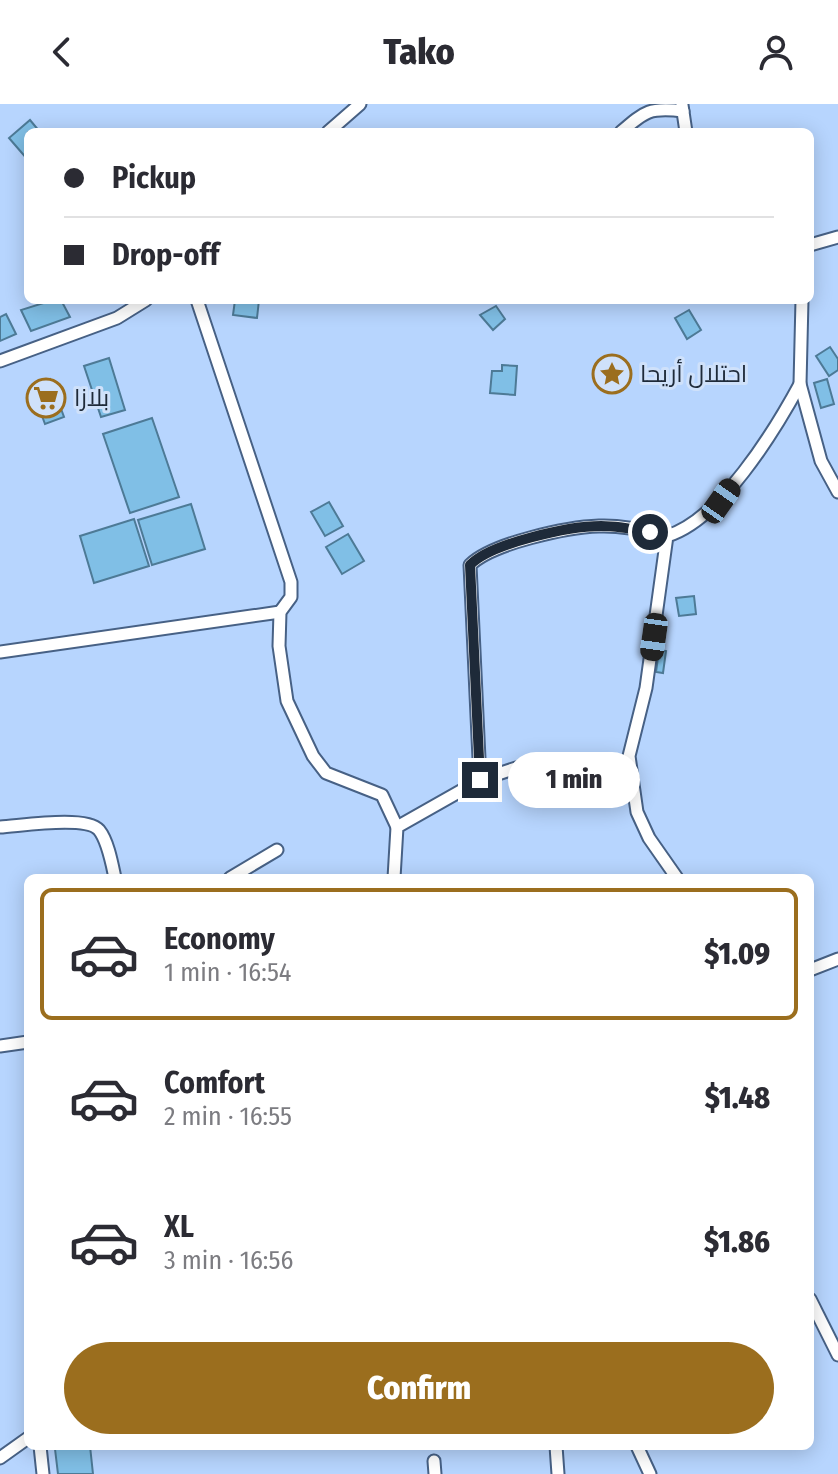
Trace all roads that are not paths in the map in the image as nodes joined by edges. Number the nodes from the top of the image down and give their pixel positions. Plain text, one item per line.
1 (360, 104) edge
2 (682, 108) edge
3 (333, 128) edge
4 (625, 128) edge
5 (685, 128) edge
6 (838, 237) edge
7 (814, 244) edge
8 (140, 304) edge
9 (198, 304) edge
10 (802, 304) edge
11 (0, 361) edge
12 (800, 384) junction
13 (838, 492) edge
14 (667, 536) junction
15 (280, 612) junction
16 (0, 652) edge
17 (519, 767) dead end
18 (480, 780) junction
19 (0, 827) edge
20 (397, 827) junction
21 (277, 850) dead end
22 (114, 874) edge
23 (237, 874) edge
24 (394, 874) edge
25 (674, 874) edge
26 (838, 959) edge
27 (814, 968) edge
28 (24, 1043) edge
29 (0, 1046) edge
30 (814, 1307) edge
31 (838, 1355) edge
32 (24, 1441) edge
33 (40, 1450) edge
34 (556, 1450) edge
35 (639, 1450) edge
36 (0, 1458) edge
37 (434, 1461) dead end
38 (43, 1474) edge
39 (435, 1474) edge
40 (558, 1474) edge
41 (650, 1474) edge

1 - 3 street
2 - 4 street
2 - 5 street
6 - 7 street
8 - 11 street
9 - 15 street
10 - 12 street
12 - 13 street
12 - 14 street
14 - 18 street
14 - 25 street
15 - 16 street
15 - 20 street
17 - 18 street
18 - 20 street
19 - 22 street
20 - 24 street
21 - 23 street
26 - 27 street
28 - 29 street
30 - 31 street
32 - 36 street
33 - 38 street
34 - 40 street
35 - 41 street
37 - 39 street

